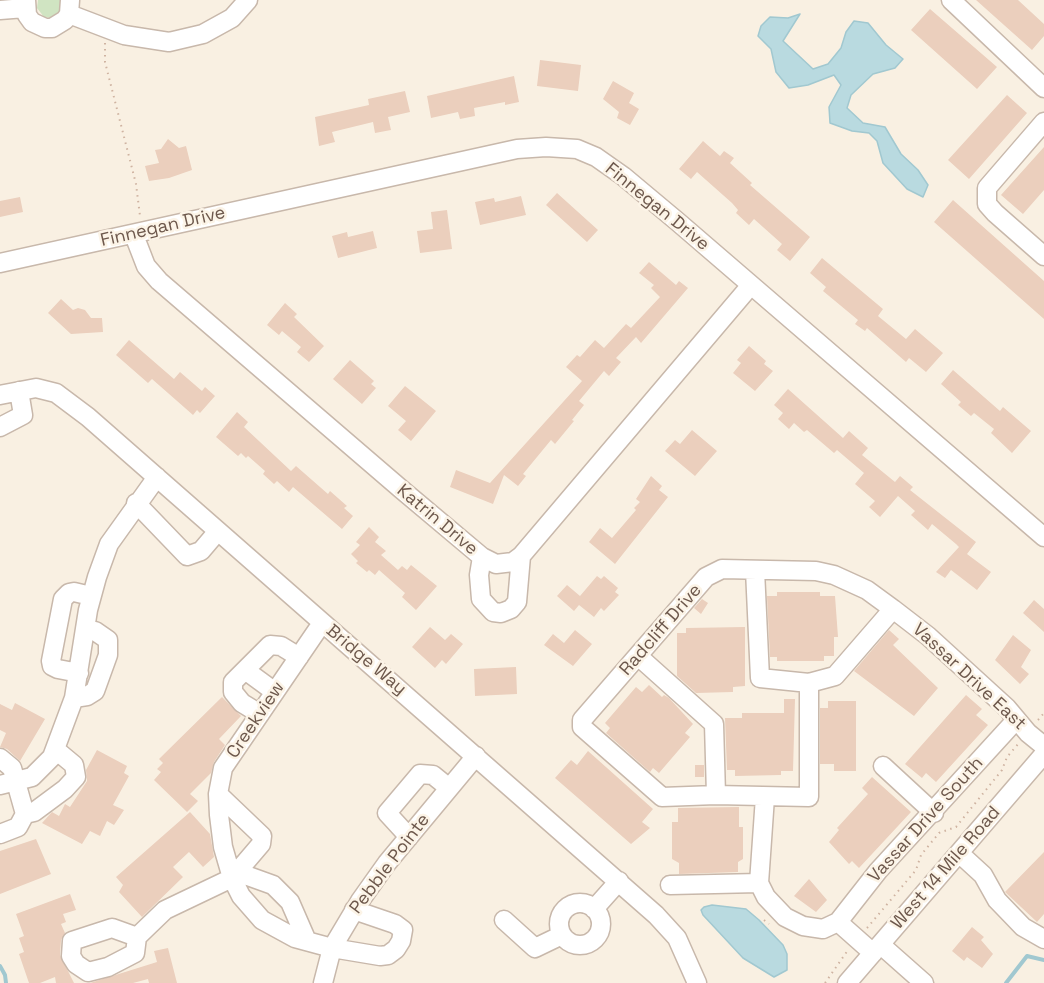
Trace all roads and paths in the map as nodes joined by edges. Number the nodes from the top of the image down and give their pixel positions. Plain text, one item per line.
1 (248, 0) edge
2 (951, 0) edge
3 (25, 4) edge
4 (70, 7) edge
5 (0, 10) edge
6 (109, 29) junction
7 (1044, 88) edge
8 (1044, 122) edge
9 (138, 234) junction
10 (1044, 256) edge
11 (0, 263) edge
12 (751, 285) junction
13 (19, 391) junction
14 (0, 395) edge
15 (0, 427) edge
16 (157, 477) junction
17 (136, 503) junction
18 (218, 531) junction
19 (1044, 537) edge
20 (521, 556) junction
21 (482, 557) junction
22 (755, 570) junction
23 (92, 596) junction
24 (893, 609) junction
25 (322, 622) junction
26 (85, 629) junction
27 (638, 656) junction
28 (299, 657) junction
29 (245, 670) junction
30 (79, 673) junction
31 (809, 683) junction
32 (275, 692) junction
33 (74, 698) junction
34 (1044, 713) edge
35 (260, 714) junction
36 (1022, 726) junction
37 (1044, 746) edge
38 (56, 750) junction
39 (1044, 754) edge
40 (476, 756) junction
41 (0, 758) edge
42 (883, 766) dead end
43 (8, 783) edge
44 (450, 788) junction
45 (218, 794) junction
46 (716, 795) junction
47 (765, 797) junction
48 (934, 813) junction
49 (25, 814) junction
50 (0, 834) edge
51 (409, 837) junction
52 (959, 853) junction
53 (236, 873) junction
54 (619, 881) junction
55 (759, 883) junction
56 (670, 885) dead end
57 (280, 891) junction
58 (594, 909) junction
59 (354, 910) junction
60 (262, 920) junction
61 (504, 920) dead end
62 (838, 922) junction
63 (562, 935) junction
64 (137, 937) dead end
65 (1044, 939) edge
66 (859, 940) junction
67 (307, 941) junction
68 (332, 948) junction
69 (877, 949) junction
70 (323, 983) edge
71 (697, 983) edge
72 (825, 983) edge
73 (847, 983) edge
74 (924, 983) edge

1 - 6 street
2 - 7 street
3 - 4 street
3 - 5 street
4 - 6 street
6 - 9 path
8 - 10 street
9 - 11 street, Finnegan Drive
9 - 12 street, Finnegan Drive
9 - 21 street, Katrin Drive
12 - 19 street, Finnegan Drive
12 - 20 street
13 - 14 street, Bridge Way
13 - 15 street
13 - 16 street, Bridge Way
16 - 17 street
16 - 18 street, Bridge Way
17 - 18 street
17 - 23 street
18 - 25 street, Bridge Way
20 - 21 street, Katrin Drive
20 - 21 street
22 - 24 street, Radcliff Drive
22 - 27 street, Radcliff Drive
22 - 31 street
23 - 26 street
23 - 30 street
24 - 31 street
24 - 36 street, Vassar Drive East
25 - 28 street, Creekview
25 - 40 street, Bridge Way
26 - 30 street
26 - 33 street
27 - 46 street
27 - 46 street, Radcliff Drive
28 - 29 street
28 - 32 street, Creekview
29 - 32 street
29 - 35 street
30 - 33 street
31 - 47 street
32 - 35 street, Creekview
33 - 38 street
34 - 36 path
35 - 45 street, Creekview
36 - 37 street, Vassar Drive East
36 - 48 street, Vassar Drive South
36 - 66 path
38 - 43 street
38 - 49 street
39 - 52 street, West 14 Mile Road
40 - 44 street, Pebble Pointe
40 - 54 street, Bridge Way
41 - 43 street
42 - 48 street
43 - 49 street
44 - 51 street, Pebble Pointe
44 - 51 street
45 - 53 street, Creekview
45 - 53 street
46 - 47 street
47 - 55 street
48 - 62 street, Vassar Drive South
49 - 50 street
51 - 59 street, Pebble Pointe
52 - 65 street
52 - 69 street, West 14 Mile Road
53 - 57 street
53 - 60 street, Creekview
53 - 64 street
54 - 58 street
54 - 71 street, Bridge Way
55 - 56 street
55 - 62 street
57 - 60 street
57 - 67 street
58 - 63 street
58 - 63 street
59 - 68 street, Pebble Pointe
59 - 68 street, Creekview
60 - 67 street, Creekview
61 - 63 street
62 - 66 street
66 - 69 street
66 - 72 path
67 - 68 street, Creekview
68 - 70 street, Pebble Pointe
69 - 73 street, West 14 Mile Road
69 - 74 street

